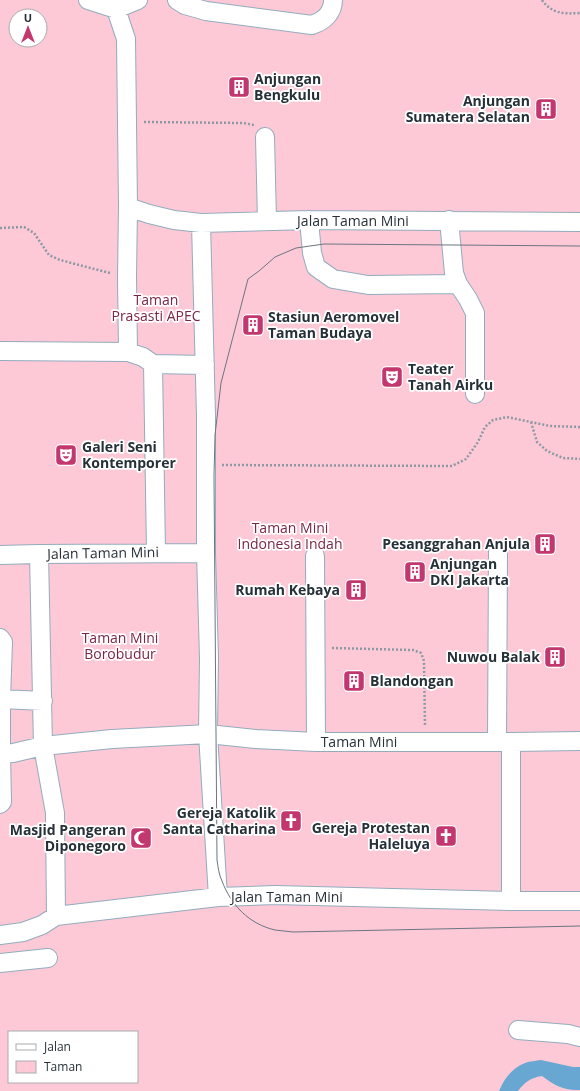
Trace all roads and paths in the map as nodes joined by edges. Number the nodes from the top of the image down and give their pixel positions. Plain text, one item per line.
1 (88, 0) edge
2 (138, 0) edge
3 (177, 0) edge
4 (333, 0) edge
5 (542, 0) edge
6 (117, 4) edge
7 (580, 13) edge
8 (127, 122) junction
9 (265, 137) joint
10 (128, 207) junction
11 (309, 220) junction
12 (449, 220) junction
13 (267, 221) junction
14 (580, 222) edge
15 (201, 223) junction
16 (0, 228) edge
17 (127, 277) junction
18 (458, 284) junction
19 (0, 351) edge
20 (128, 352) junction
21 (153, 364) junction
22 (205, 365) junction
23 (475, 394) dead end
24 (531, 422) junction
25 (580, 427) edge
26 (580, 459) edge
27 (206, 464) junction
28 (498, 551) dead end
29 (156, 553) junction
30 (206, 553) junction
31 (39, 554) junction
32 (0, 556) edge
33 (315, 556) dead end
34 (0, 638) edge
35 (316, 648) junction
36 (1, 699) edge
37 (43, 701) junction
38 (208, 734) junction
39 (580, 741) edge
40 (316, 742) junction
41 (426, 742) junction
42 (504, 742) junction
43 (43, 746) junction
44 (1, 754) edge
45 (0, 804) edge
46 (218, 897) junction
47 (511, 901) junction
48 (580, 901) edge
49 (56, 916) junction
50 (0, 935) edge
51 (48, 958) dead end
52 (0, 963) edge
53 (518, 1030) dead end
54 (580, 1037) edge

1 - 6 lane
2 - 6 lane
3 - 4 lane
5 - 7 path
6 - 8 lane
8 - 9 path
8 - 10 lane
9 - 13 lane
10 - 15 lane, Jalan Taman Mini
10 - 17 lane
11 - 12 lane, Jalan Taman Mini
11 - 13 lane, Jalan Taman Mini
11 - 18 lane
12 - 14 lane, Jalan Taman Mini
12 - 18 lane
13 - 15 lane, Jalan Taman Mini
15 - 22 lane, Jalan Taman Mini
16 - 17 path
17 - 20 lane
18 - 23 lane
19 - 20 lane
20 - 21 lane
21 - 22 lane
21 - 29 lane
22 - 27 lane, Jalan Taman Mini
24 - 25 path
24 - 26 path
24 - 27 path
27 - 30 lane, Jalan Taman Mini
28 - 42 lane
29 - 30 lane, Jalan Taman Mini
29 - 31 lane, Jalan Taman Mini
30 - 38 lane, Jalan Taman Mini
31 - 32 lane, Jalan Taman Mini
31 - 37 lane
33 - 35 lane
34 - 36 lane
35 - 40 lane
35 - 41 path
36 - 37 lane
36 - 44 lane
37 - 43 lane
38 - 40 lane, Taman Mini
38 - 43 lane, Taman Mini
38 - 46 lane, Jalan Taman Mini
39 - 42 lane, Taman Mini
40 - 41 lane, Taman Mini
41 - 42 lane, Taman Mini
42 - 47 lane
43 - 44 lane, Taman Mini
43 - 49 lane
44 - 45 lane
46 - 47 lane, Jalan Taman Mini
46 - 49 lane
47 - 48 lane, Jalan Taman Mini
49 - 50 lane
51 - 52 lane
53 - 54 lane

